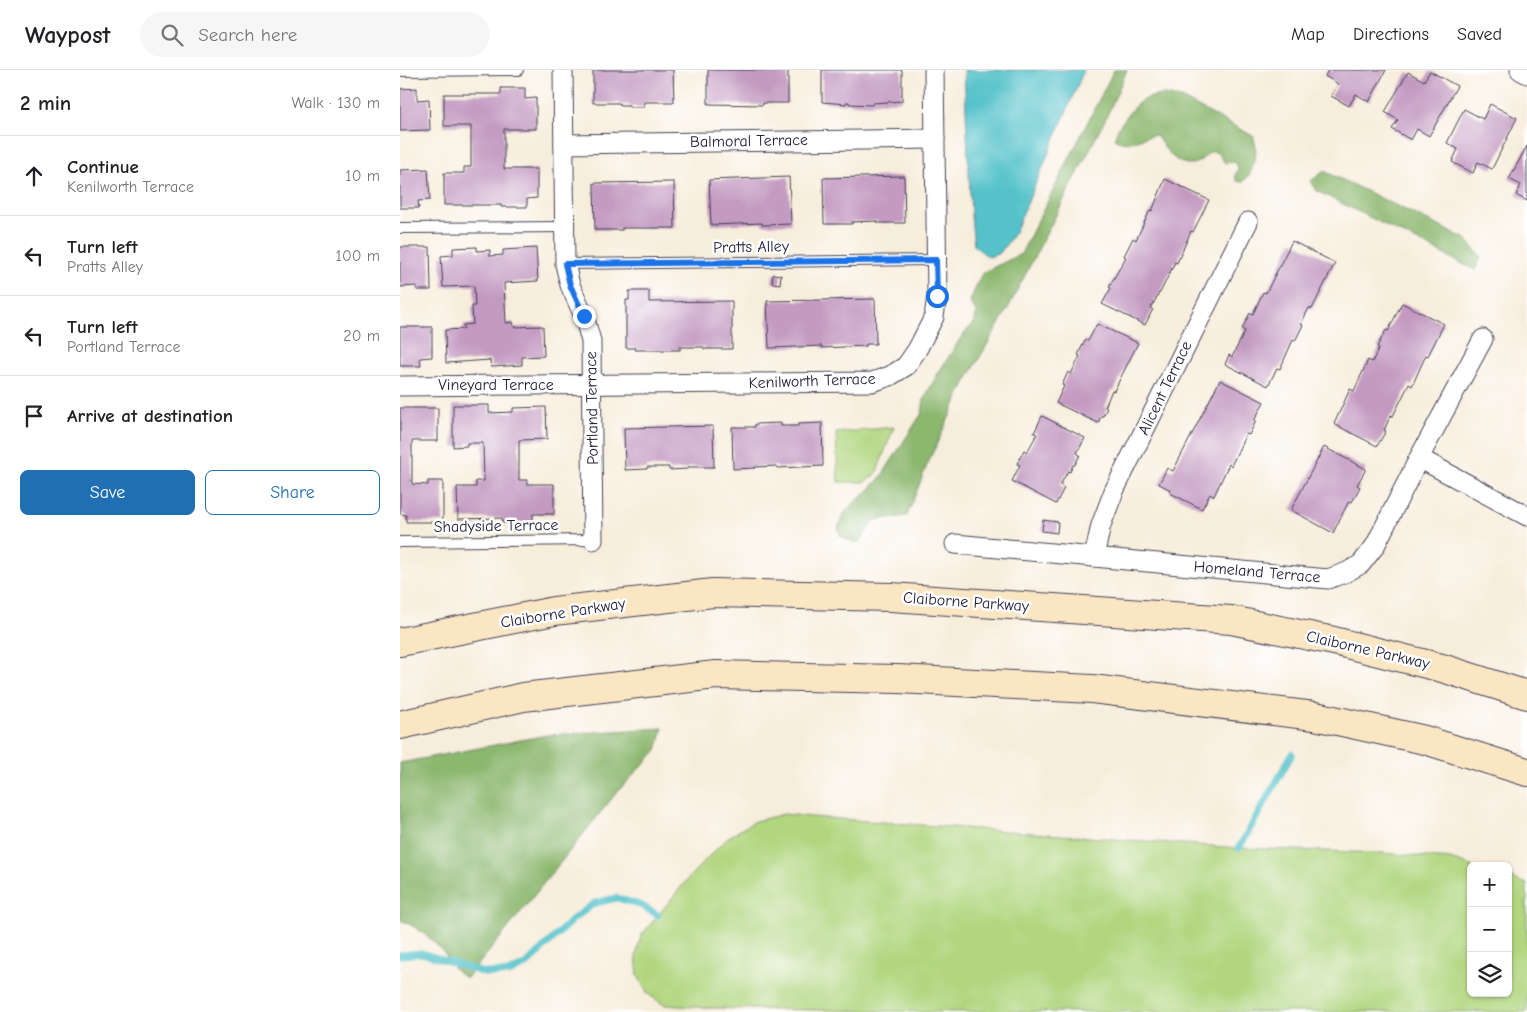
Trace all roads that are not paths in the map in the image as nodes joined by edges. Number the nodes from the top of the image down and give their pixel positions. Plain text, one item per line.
1 (518, 70) edge
2 (563, 70) edge
3 (934, 70) edge
4 (1520, 70) edge
5 (400, 71) edge
6 (1527, 74) edge
7 (935, 139) junction
8 (564, 144) junction
9 (1248, 222) dead end
10 (564, 227) junction
11 (400, 228) edge
12 (936, 260) junction
13 (565, 264) junction
14 (1483, 339) dead end
15 (592, 385) junction
16 (400, 386) edge
17 (1419, 458) junction
18 (1527, 516) edge
19 (593, 540) joint
20 (400, 542) edge
21 (955, 544) dead end
22 (1094, 557) junction
23 (400, 642) edge
24 (1527, 695) edge
25 (400, 725) edge
26 (1527, 772) edge

1 - 5 lane
2 - 8 street, Portland Terrace
3 - 7 street, Kenilworth Terrace
4 - 6 street
7 - 8 street, Balmoral Terrace
7 - 12 street, Kenilworth Terrace
8 - 10 street, Portland Terrace
9 - 22 street, Alicent Terrace
10 - 11 lane
10 - 13 street, Portland Terrace
12 - 13 lane, Pratts Alley
12 - 15 street, Kenilworth Terrace
13 - 15 street, Portland Terrace
14 - 17 street, Homeland Terrace
15 - 16 street, Vineyard Terrace
15 - 19 street, Portland Terrace
17 - 18 street
17 - 22 street, Homeland Terrace
19 - 20 lane, Shadyside Terrace
21 - 22 street, Homeland Terrace
23 - 24 main road, Claiborne Parkway
25 - 26 main road

